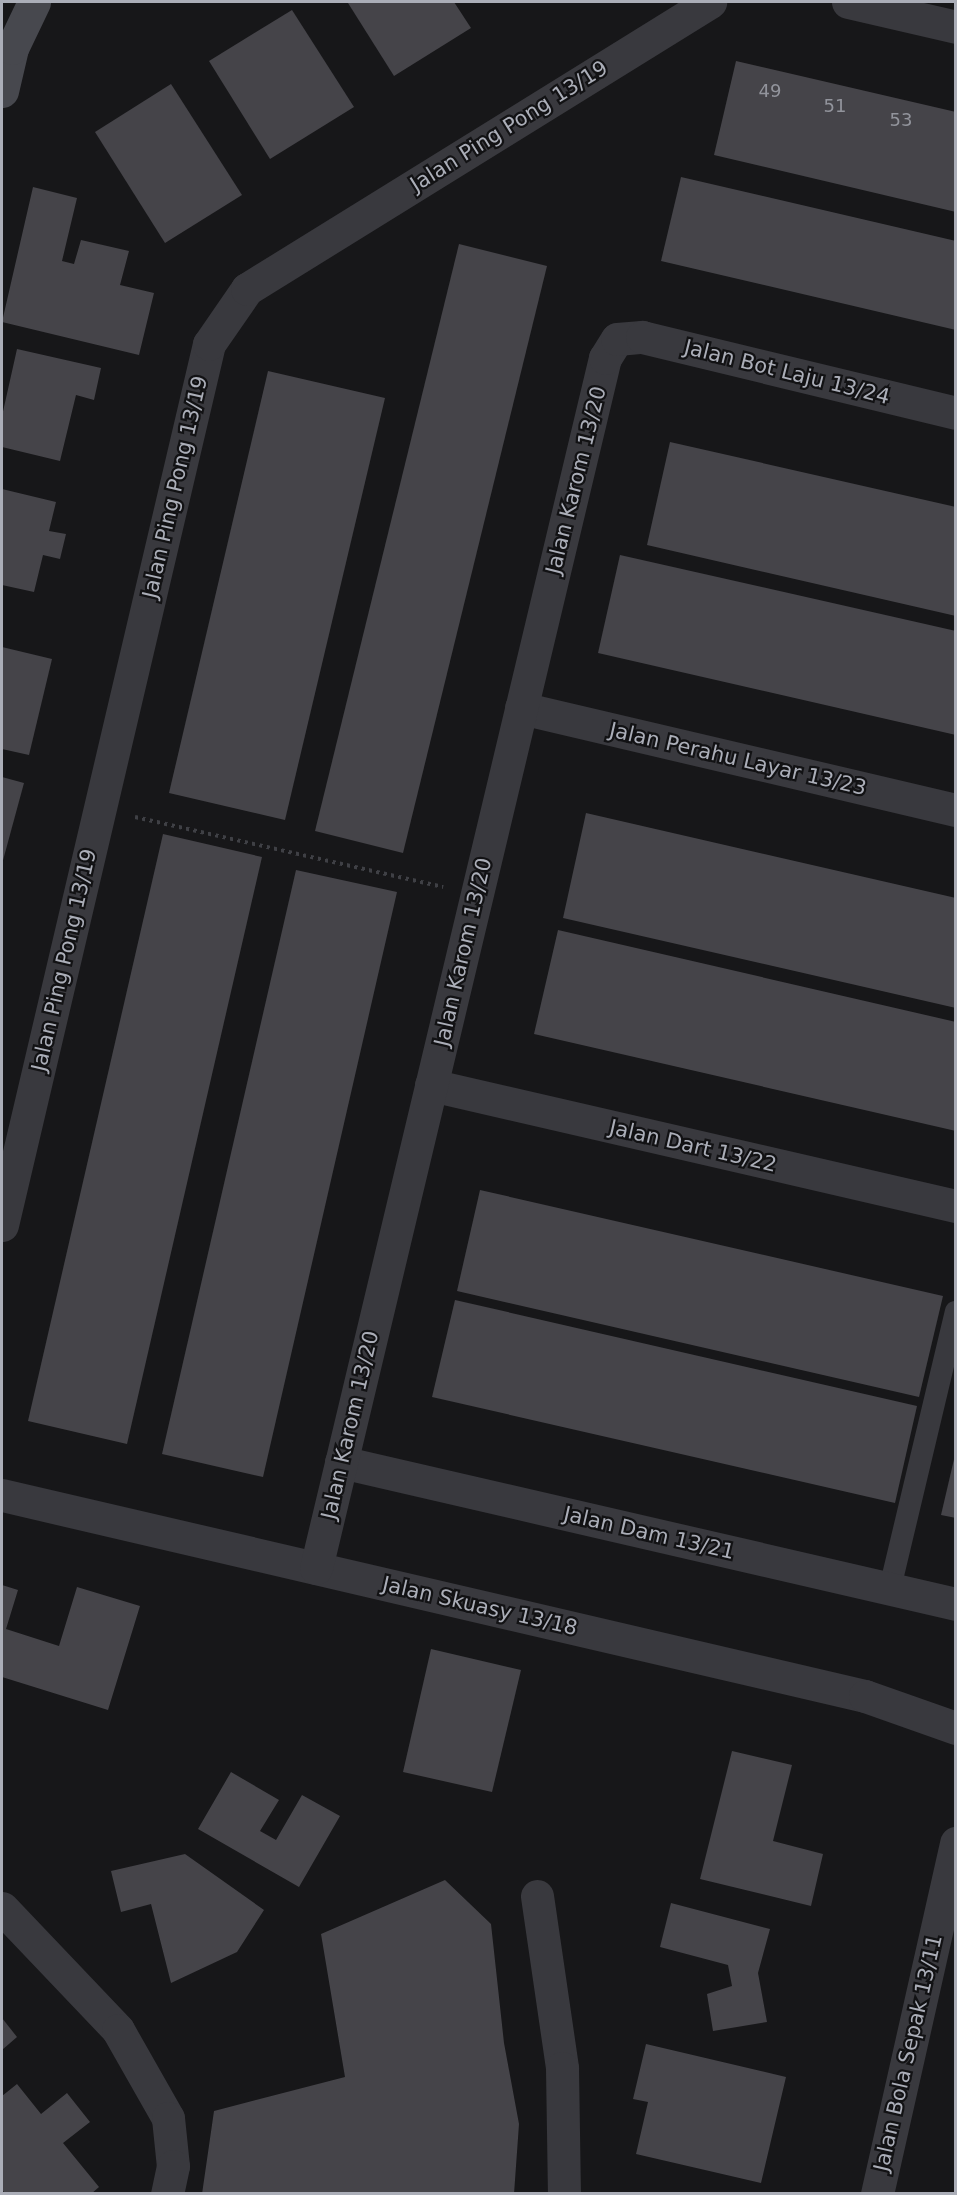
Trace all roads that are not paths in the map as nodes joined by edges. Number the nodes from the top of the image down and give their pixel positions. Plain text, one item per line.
1 (34, 2) edge
2 (710, 2) edge
3 (848, 2) edge
4 (956, 27) edge
5 (2, 91) edge
6 (617, 339) joint
7 (956, 412) edge
8 (521, 708) junction
9 (956, 810) edge
10 (431, 1084) junction
11 (956, 1206) edge
12 (2, 1225) edge
13 (956, 1312) edge
14 (341, 1462) junction
15 (2, 1495) edge
16 (316, 1568) junction
17 (890, 1588) junction
18 (956, 1604) edge
19 (956, 1728) edge
20 (956, 1843) edge
21 (537, 1896) dead end
22 (2, 1908) edge
23 (167, 2193) edge
24 (564, 2193) edge
25 (877, 2193) edge

1 - 5 street
2 - 12 street, Jalan Ping Pong 13/19
3 - 4 street
6 - 7 street, Jalan Bot Laju 13/24
6 - 8 street, Jalan Karom 13/20
8 - 9 street, Jalan Perahu Layar 13/23
8 - 10 street, Jalan Karom 13/20
10 - 11 street, Jalan Dart 13/22
10 - 14 street, Jalan Karom 13/20
13 - 17 lane
14 - 16 street, Jalan Karom 13/20
14 - 17 street, Jalan Dam 13/21
15 - 16 street, Jalan Skuasy 13/18
16 - 19 street, Jalan Skuasy 13/18
17 - 18 street, Jalan Dam 13/21
20 - 25 street, Jalan Bola Sepak 13/11
21 - 24 street
22 - 23 street

